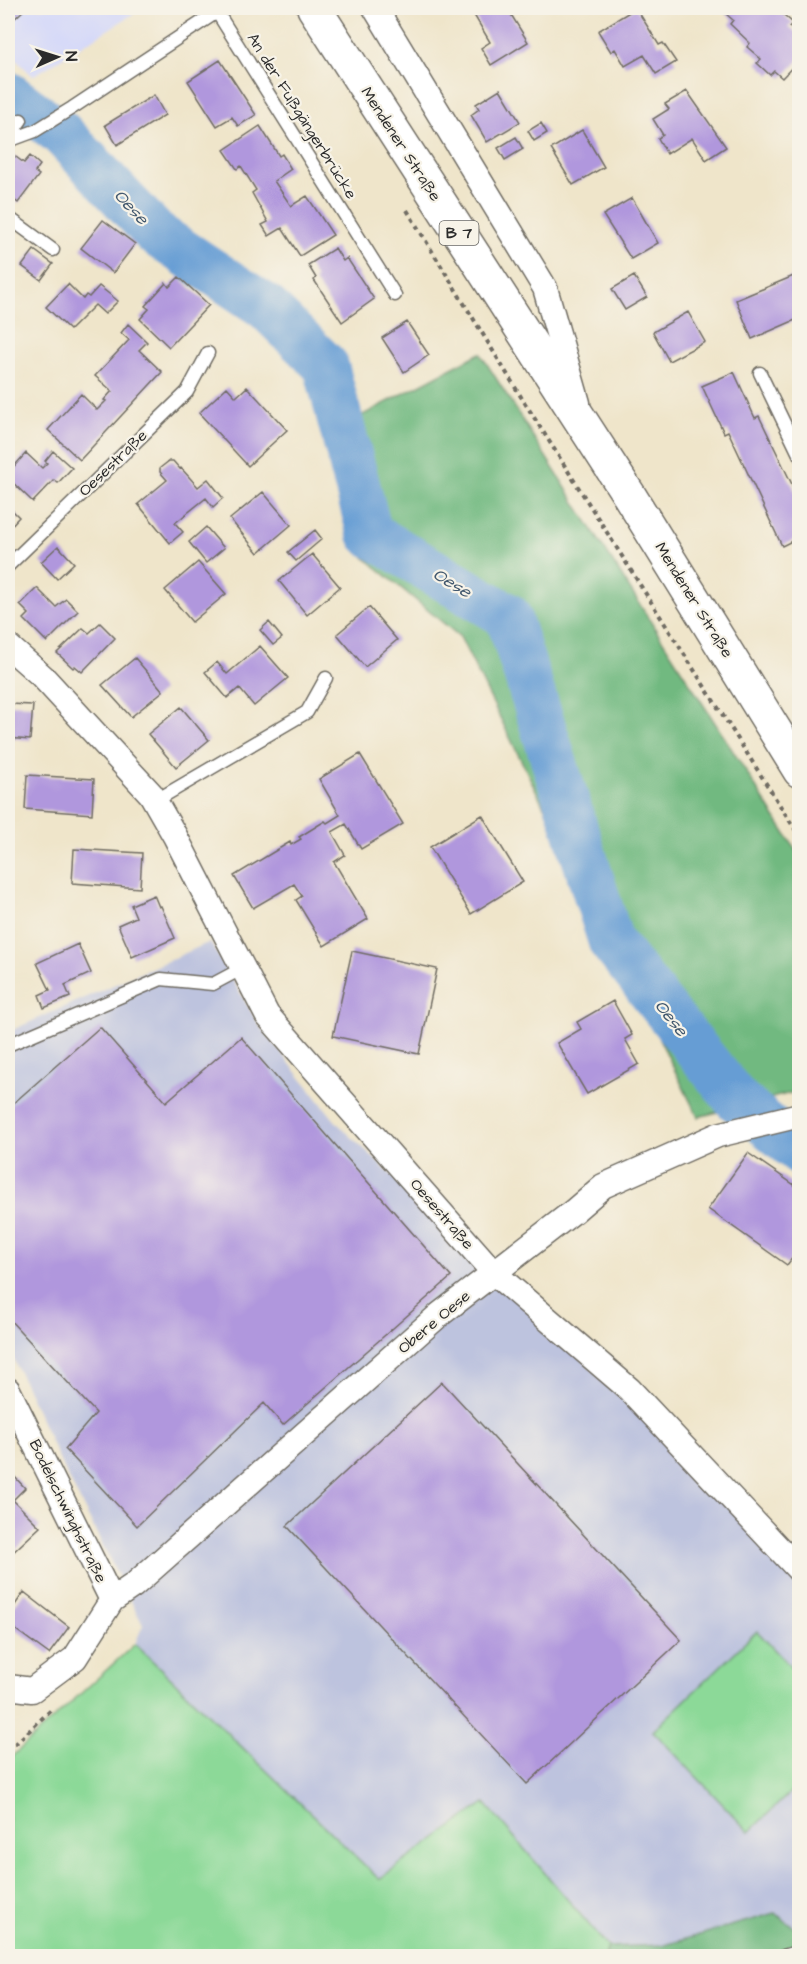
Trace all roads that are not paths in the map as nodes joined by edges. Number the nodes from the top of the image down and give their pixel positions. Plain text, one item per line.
1 (315, 8) edge
2 (375, 8) edge
3 (21, 120) dead end
4 (8, 139) edge
5 (8, 217) edge
6 (53, 250) dead end
7 (395, 295) dead end
8 (208, 353) dead end
9 (760, 373) dead end
10 (586, 431) junction
11 (800, 456) edge
12 (8, 566) edge
13 (8, 646) edge
14 (326, 678) dead end
15 (800, 771) edge
16 (155, 801) junction
17 (243, 968) junction
18 (8, 1045) edge
19 (800, 1115) edge
20 (494, 1274) junction
21 (8, 1390) edge
22 (800, 1571) edge
23 (112, 1599) junction
24 (8, 1687) edge
25 (800, 1951) edge
26 (784, 1956) edge

1 - 10 main road, Mendener Straße / B 7
2 - 10 street, Mendener Straße
3 - 4 lane
4 - 7 lane, An der Fußgängerbrücke
5 - 6 lane
8 - 12 lane, Oesestraße
9 - 11 lane
10 - 15 main road, Mendener Straße / B 7
13 - 16 street, Oesestraße
14 - 16 lane
16 - 17 street, Oesestraße
17 - 18 lane
17 - 20 street, Oesestraße
19 - 20 street, Obere Oese
20 - 22 street, Oesestraße
20 - 23 street, Obere Oese
21 - 23 street, Bodelschwinghstraße
23 - 24 street
25 - 26 lane

